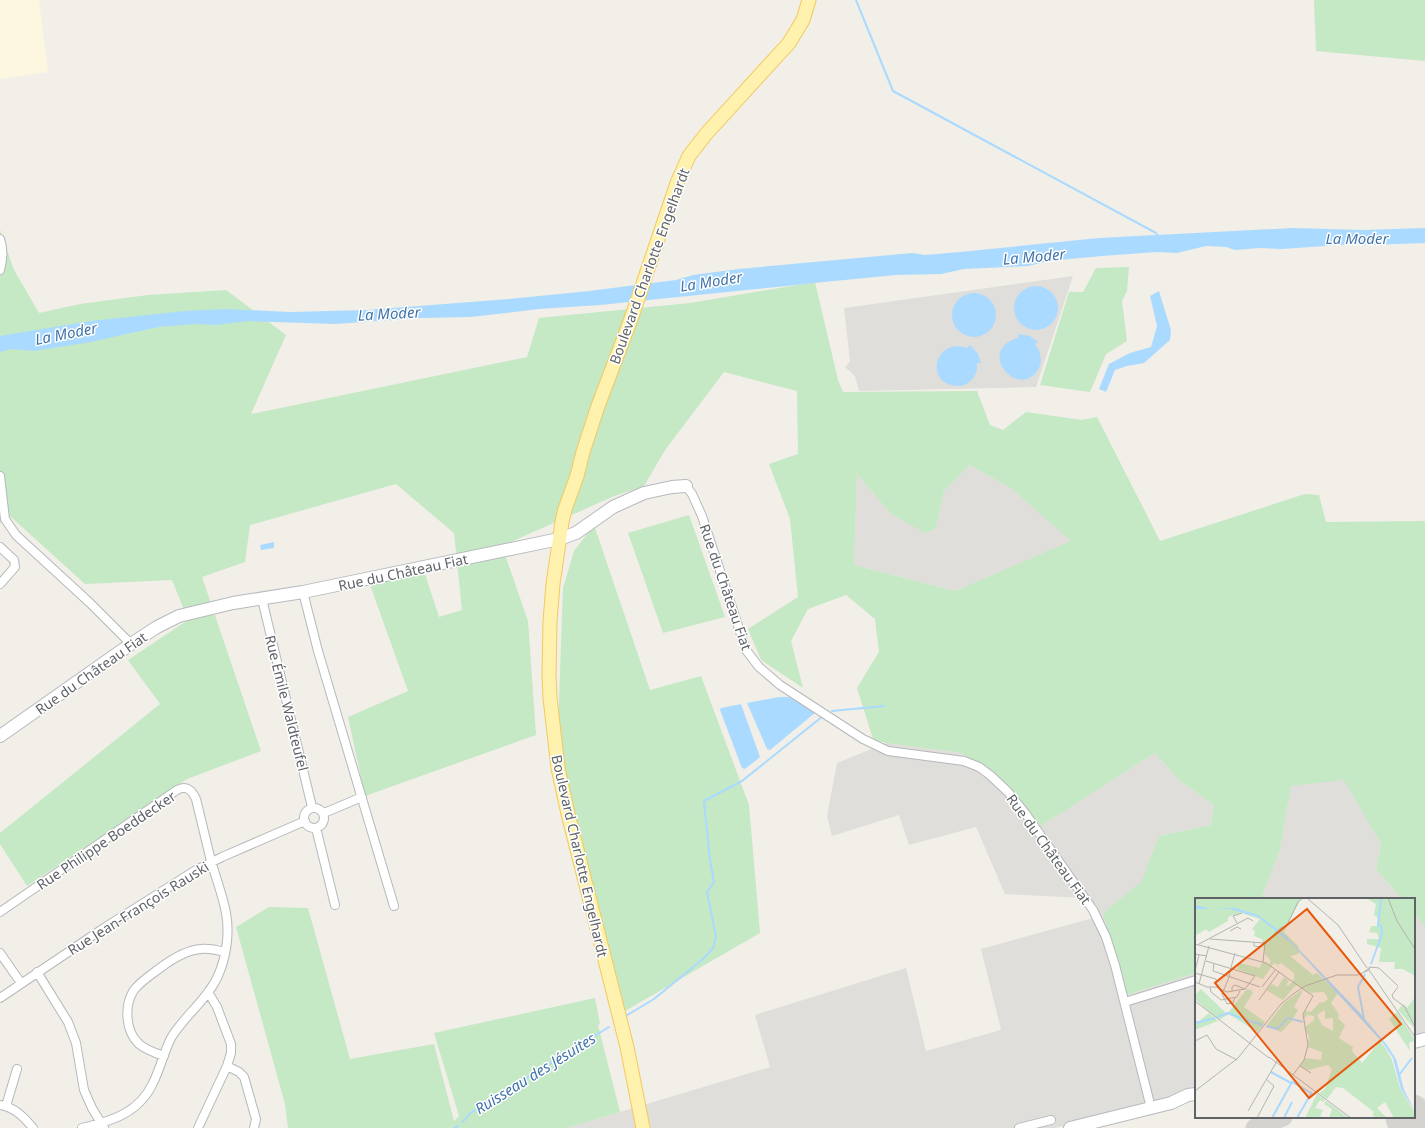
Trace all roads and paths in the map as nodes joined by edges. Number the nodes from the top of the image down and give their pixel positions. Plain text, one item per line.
1 (809, 0) edge
2 (0, 239) edge
3 (0, 270) edge
4 (0, 476) edge
5 (686, 486) joint
6 (3, 521) edge
7 (559, 539) junction
8 (0, 548) edge
9 (0, 584) edge
10 (303, 592) junction
11 (262, 599) junction
12 (131, 644) junction
13 (0, 736) edge
14 (362, 797) junction
15 (312, 807) junction
16 (324, 813) junction
17 (305, 821) junction
18 (316, 828) junction
19 (211, 862) junction
20 (335, 905) dead end
21 (394, 906) dead end
22 (0, 912) edge
23 (225, 952) junction
24 (0, 953) edge
25 (37, 972) junction
26 (1195, 980) edge
27 (21, 983) junction
28 (208, 992) junction
29 (0, 998) edge
30 (1125, 1002) junction
31 (1425, 1039) edge
32 (1415, 1042) edge
33 (164, 1056) junction
34 (227, 1066) junction
35 (17, 1069) dead end
36 (1195, 1094) edge
37 (1195, 1100) edge
38 (1171, 1103) junction
39 (3, 1106) edge
40 (1151, 1108) junction
41 (1051, 1120) dead end
42 (102, 1125) edge
43 (33, 1128) edge
44 (83, 1128) edge
45 (198, 1128) edge
46 (254, 1128) edge
47 (643, 1128) edge
48 (1019, 1128) edge
49 (1070, 1128) edge

1 - 7 main road, Boulevard Charlotte Engelhardt
2 - 3 street
4 - 6 street
5 - 7 street, Rue du Château Fiat
5 - 30 street, Rue du Château Fiat
6 - 12 street
7 - 10 street, Rue du Château Fiat
7 - 47 main road, Boulevard Charlotte Engelhardt
8 - 9 street
10 - 11 street, Rue du Château Fiat
10 - 14 street
11 - 12 street, Rue du Château Fiat
11 - 15 street, Rue Émile Waldteufel
12 - 13 street, Rue du Château Fiat
14 - 16 street
14 - 21 street
15 - 16 street
15 - 17 street
16 - 18 street
17 - 18 street
17 - 19 street, Rue Jean-François Rauski
18 - 20 street
19 - 22 street, Rue Philippe Boeddecker
19 - 23 street, Rue Philippe Boeddecker
19 - 25 street, Rue Jean-François Rauski
23 - 28 street, Rue Philippe Boeddecker
23 - 33 street
24 - 27 street
25 - 27 street, Rue Jean-François Rauski
25 - 42 street
26 - 30 street
27 - 29 street, Rue Jean-François Rauski
28 - 33 street, Rue Philippe Boeddecker
28 - 34 street
30 - 40 street, Rue du Château Fiat
31 - 32 street
33 - 42 street, Rue Philippe Boeddecker
34 - 45 street
34 - 46 street
35 - 39 street
36 - 38 street
37 - 38 street
38 - 40 street
39 - 43 street
40 - 49 street
41 - 48 street
42 - 44 street, Rue Philippe Boeddecker

